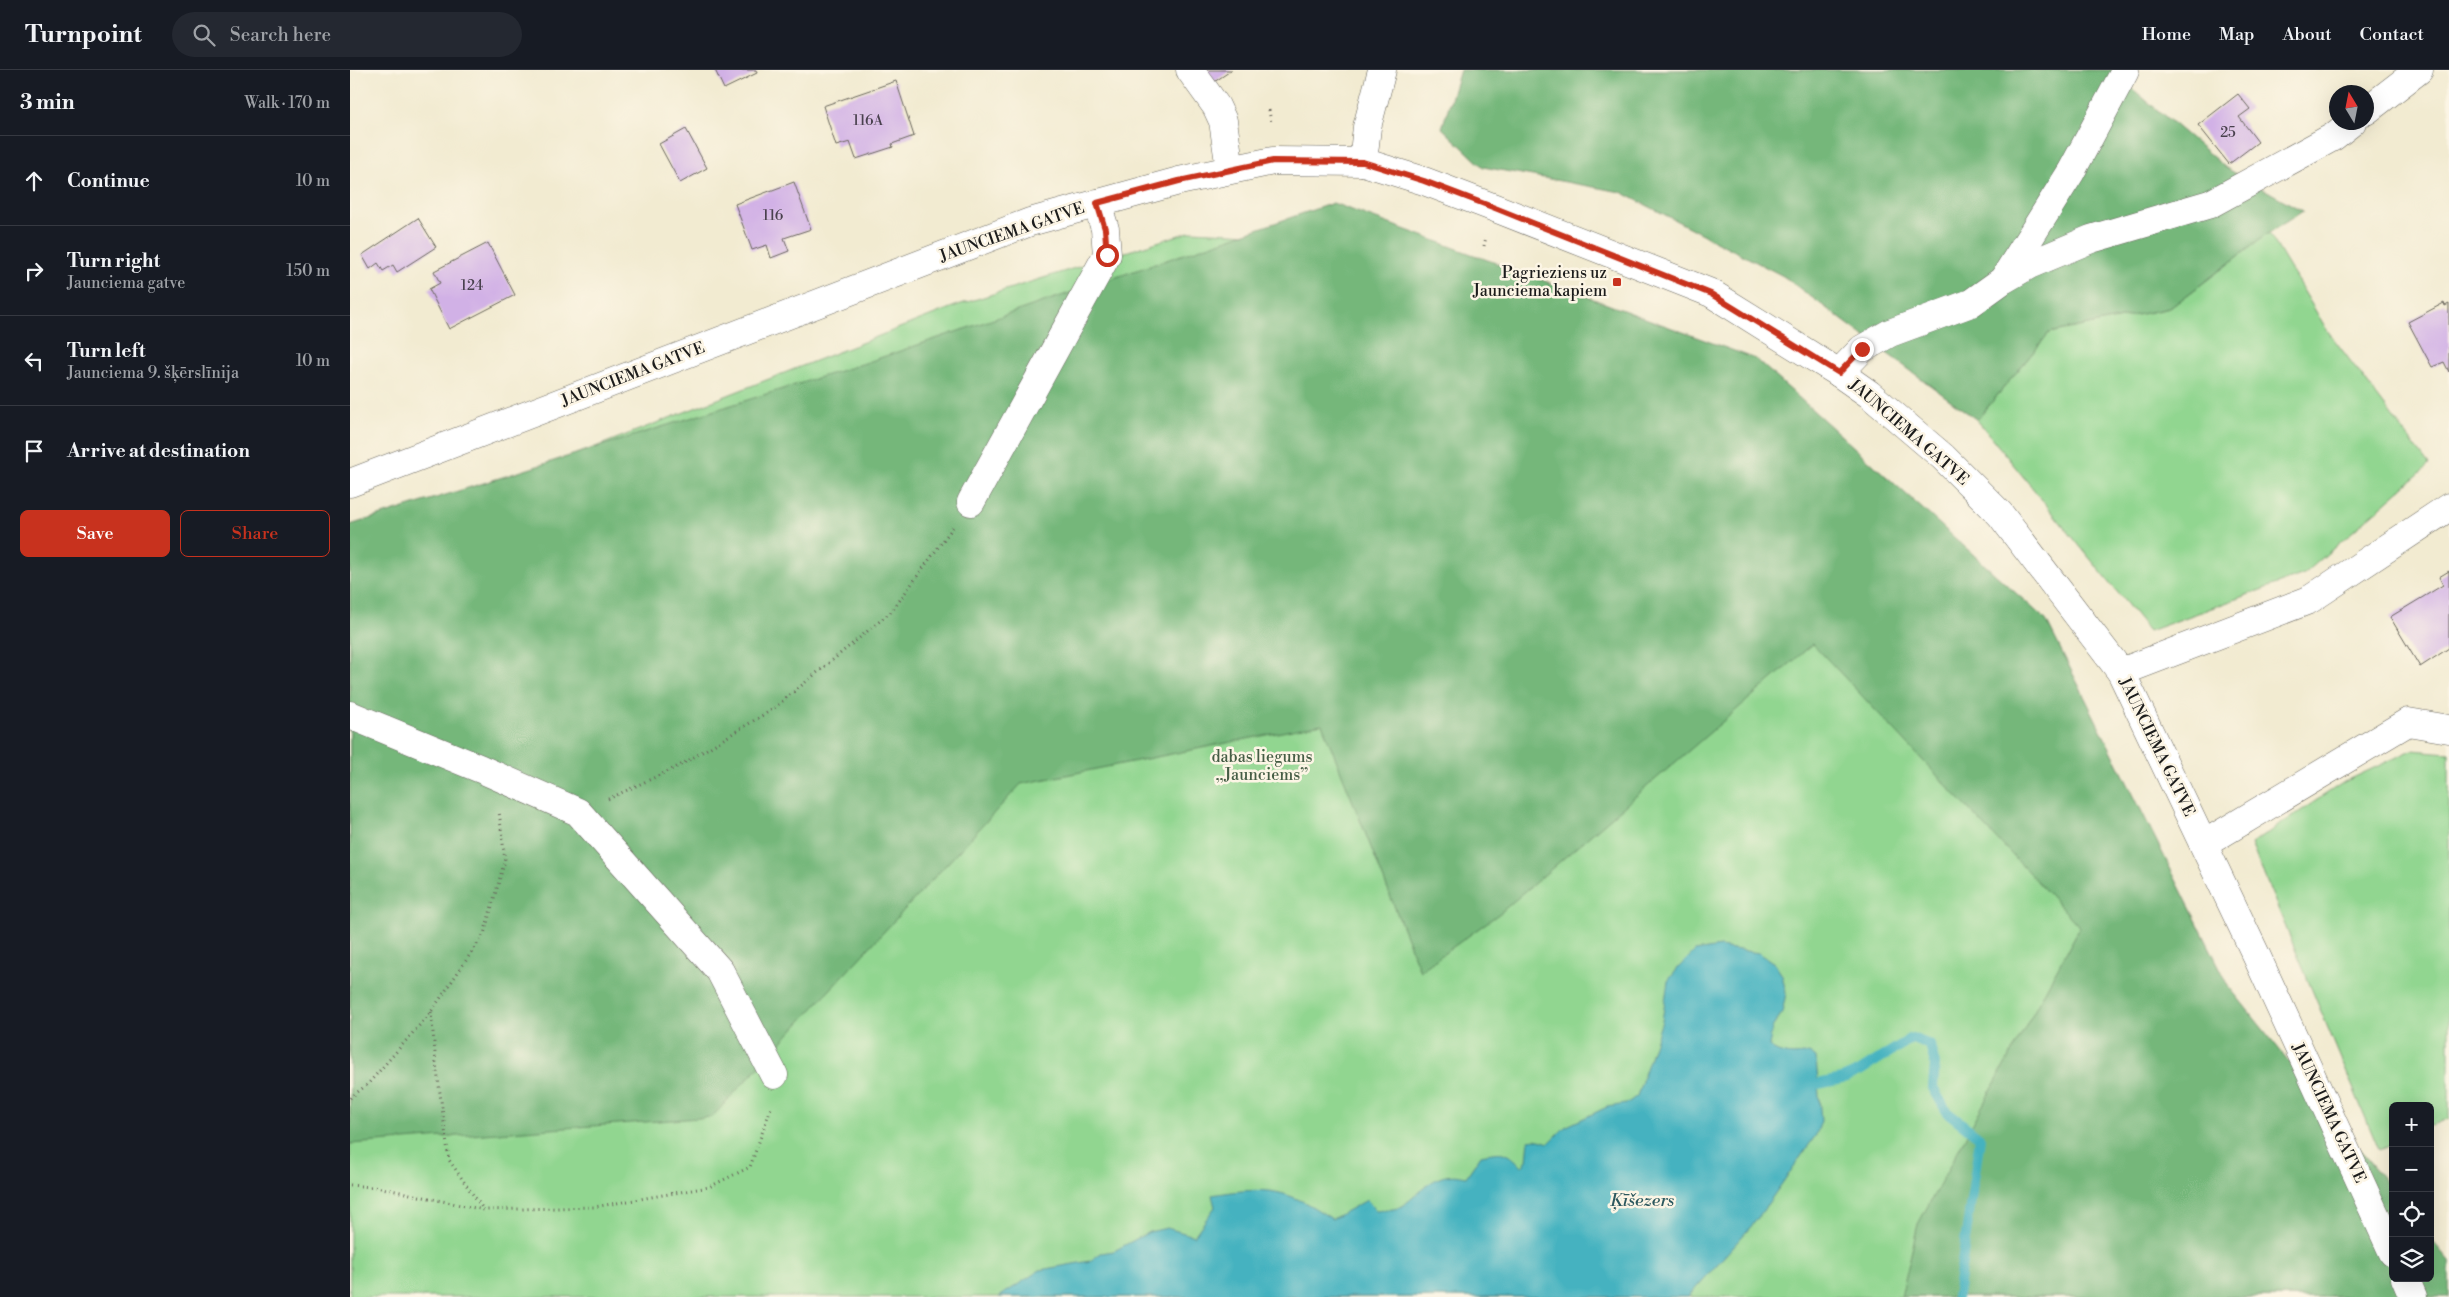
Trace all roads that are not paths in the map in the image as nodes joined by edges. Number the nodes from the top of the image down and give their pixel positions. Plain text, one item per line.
1 (1190, 70) edge
2 (1382, 70) edge
3 (2419, 70) edge
4 (2125, 71) edge
5 (2374, 105) edge
6 (2342, 130) edge
7 (1363, 162) junction
8 (1230, 169) junction
9 (1097, 203) junction
10 (2003, 280) junction
11 (1839, 373) junction
12 (350, 483) edge
13 (971, 502) road end
14 (2449, 507) edge
15 (2121, 672) junction
16 (350, 715) edge
17 (2449, 729) edge
18 (2204, 844) junction
19 (774, 1075) road end
20 (2389, 1244) edge
21 (2406, 1282) edge
22 (2413, 1297) edge

1 - 8 main road
2 - 7 main road
3 - 5 main road
4 - 10 main road
6 - 10 main road
7 - 8 main road, JAUNCIEMA GATVE
7 - 11 main road, JAUNCIEMA GATVE
8 - 9 main road, JAUNCIEMA GATVE
9 - 12 main road, JAUNCIEMA GATVE
9 - 13 main road
10 - 11 main road
11 - 15 main road, JAUNCIEMA GATVE
14 - 15 main road
15 - 18 main road, JAUNCIEMA GATVE
16 - 19 main road
17 - 18 main road
18 - 20 main road, JAUNCIEMA GATVE
21 - 22 main road

